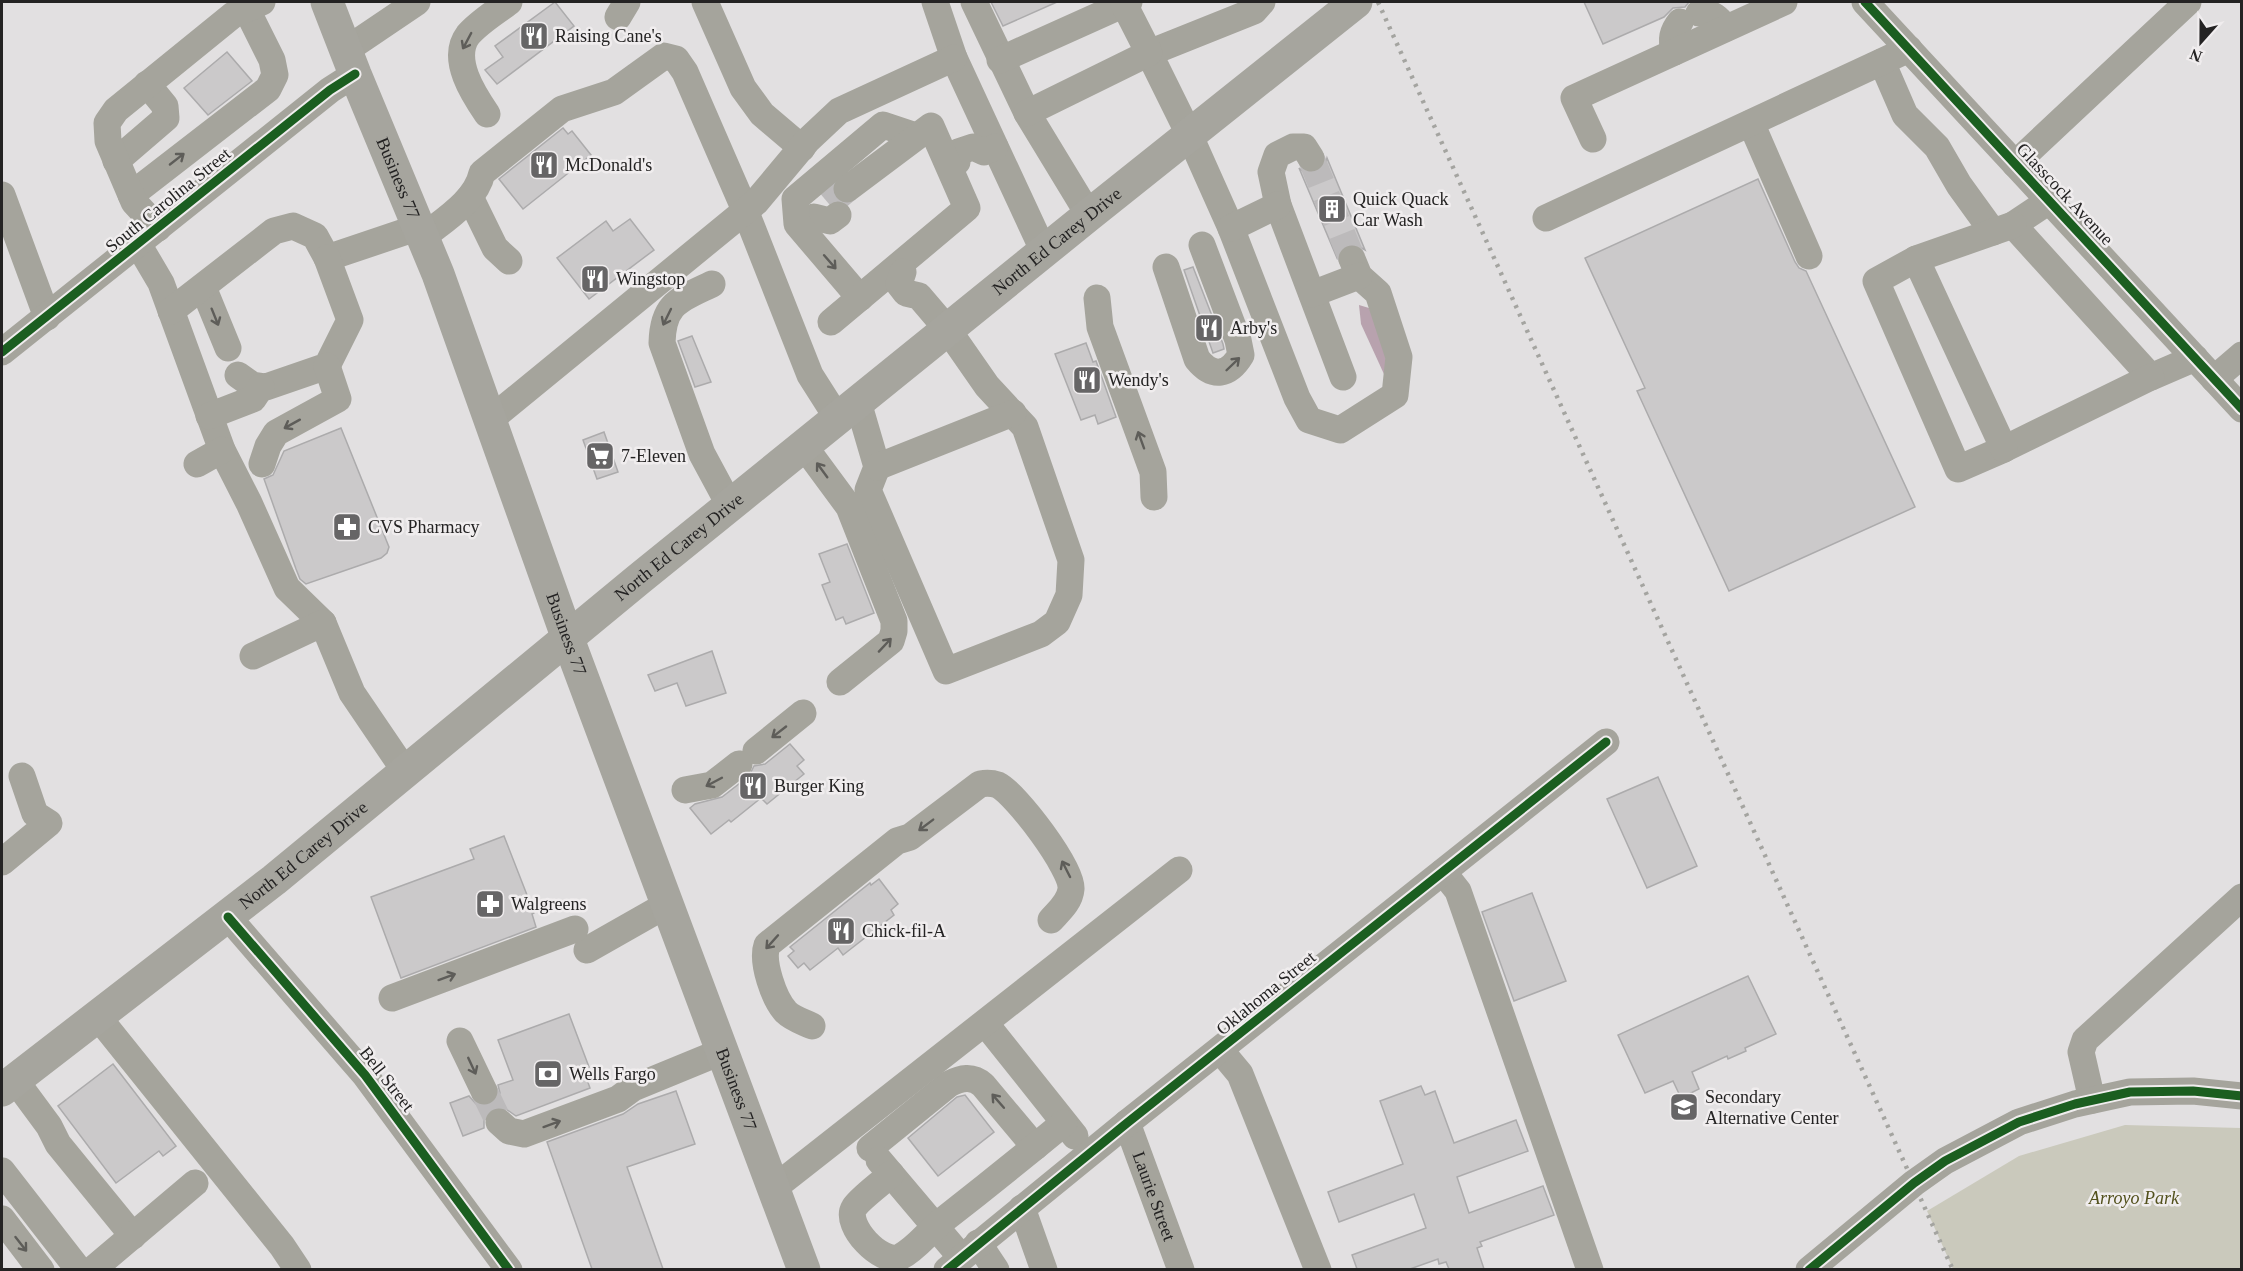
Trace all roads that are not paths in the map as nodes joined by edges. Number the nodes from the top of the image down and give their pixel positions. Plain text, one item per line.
1 (327, 2) edge
2 (417, 2) edge
3 (509, 2) edge
4 (705, 2) edge
5 (935, 2) edge
6 (974, 2) edge
7 (1262, 2) edge
8 (1356, 2) edge
9 (1784, 2) edge
10 (1865, 2) edge
11 (2188, 2) edge
12 (1127, 3) edge
13 (254, 5) edge
14 (1726, 28) junction
15 (1910, 49) junction
16 (1674, 52) junction
17 (1149, 53) junction
18 (954, 58) junction
19 (1000, 60) junction
20 (350, 62) junction
21 (1882, 62) junction
22 (147, 84) junction
23 (1027, 112) junction
24 (487, 114) dead end
25 (1751, 123) junction
26 (1190, 134) junction
27 (914, 137) junction
28 (1593, 139) dead end
29 (802, 148) junction
30 (990, 150) junction
31 (1311, 158) dead end
32 (116, 161) junction
33 (953, 164) junction
34 (2015, 164) junction
35 (475, 190) junction
36 (2, 195) edge
37 (131, 195) junction
38 (2049, 201) junction
39 (830, 203) junction
40 (1278, 205) junction
41 (745, 210) junction
42 (1089, 214) junction
43 (1546, 218) dead end
44 (1231, 228) junction
45 (2003, 228) junction
46 (421, 232) junction
47 (148, 236) junction
48 (1202, 244) dead end
49 (1044, 252) junction
50 (1809, 256) dead end
51 (327, 258) junction
52 (1916, 259) junction
53 (509, 261) dead end
54 (1166, 267) dead end
55 (901, 269) junction
56 (712, 284) dead end
57 (203, 286) junction
58 (1312, 294) junction
59 (860, 298) junction
60 (1097, 298) dead end
61 (171, 311) junction
62 (47, 317) junction
63 (831, 322) dead end
64 (948, 330) junction
65 (228, 348) dead end
66 (2, 352) edge
67 (2241, 355) edge
68 (2195, 358) junction
69 (327, 366) junction
70 (1343, 377) dead end
71 (2151, 377) junction
72 (2214, 379) junction
73 (2241, 409) edge
74 (848, 410) junction
75 (1012, 413) junction
76 (209, 416) junction
77 (490, 419) junction
78 (804, 446) junction
79 (2004, 449) junction
80 (222, 450) junction
81 (197, 464) dead end
82 (877, 467) junction
83 (1154, 497) dead end
84 (249, 503) junction
85 (730, 506) junction
86 (323, 623) junction
87 (568, 639) junction
88 (254, 656) dead end
89 (840, 682) dead end
90 (803, 713) dead end
91 (1606, 742) dead end
92 (405, 771) junction
93 (22, 776) dead end
94 (685, 790) dead end
95 (2, 862) edge
96 (1179, 870) dead end
97 (1443, 872) junction
98 (2241, 897) edge
99 (668, 904) junction
100 (228, 916) junction
101 (1051, 920) dead end
102 (392, 998) dead end
103 (98, 1017) junction
104 (985, 1023) junction
105 (812, 1026) dead end
106 (460, 1041) dead end
107 (1220, 1050) junction
108 (723, 1051) junction
109 (8, 1085) edge
110 (484, 1091) tunnel mouth
111 (2241, 1096) edge
112 (2092, 1100) junction
113 (499, 1122) tunnel mouth
114 (1064, 1123) junction
115 (1127, 1123) junction
116 (851, 1127) junction
117 (1035, 1147) junction
118 (870, 1148) junction
119 (1089, 1154) junction
120 (2, 1171) edge
121 (891, 1174) junction
122 (195, 1184) dead end
123 (774, 1188) junction
124 (1022, 1208) junction
125 (2, 1219) edge
126 (935, 1227) junction
127 (133, 1236) junction
128 (962, 1257) edge
129 (1310, 1267) edge
130 (41, 1269) edge
131 (79, 1269) edge
132 (92, 1269) edge
133 (298, 1269) edge
134 (509, 1269) edge
135 (804, 1269) edge
136 (996, 1269) edge
137 (1044, 1269) edge
138 (1181, 1269) edge
139 (1590, 1269) edge
140 (1809, 1269) edge

1 - 20 main road, Business 77
2 - 20 street, South Carolina Street
3 -> 24 street
4 - 29 street
5 - 18 street
6 - 19 street
7 - 17 street
8 - 26 main road, North Ed Carey Drive
9 - 14 street
10 - 15 street, Glasscock Avenue
11 - 34 street
12 - 17 street
12 - 19 street
13 - 22 street
37 -> 13 street
14 - 16 street
14 - 16 street
15 - 21 street
15 - 34 street, Glasscock Avenue
16 - 28 street
17 - 23 street
17 - 26 street
18 - 29 street
18 - 30 street
19 - 23 street
20 - 46 main road, Business 77
20 - 47 street, South Carolina Street
21 - 25 street
21 - 45 street
22 - 32 street
22 - 32 street
23 - 42 street
25 - 43 street
25 - 50 street
26 - 42 main road, North Ed Carey Drive
26 - 44 street
27 - 33 street
27 - 39 street
27 - 39 street
29 - 41 street
30 - 33 street
30 - 49 street
31 - 40 street
32 - 37 street
33 - 55 street
34 - 38 street, Glasscock Avenue
35 - 41 street
35 - 46 street
35 - 53 street
36 - 62 street
37 - 47 street
38 - 45 street
38 - 68 street, Glasscock Avenue
39 -> 59 street
40 - 44 street
40 - 58 street
41 - 74 street
41 - 77 street
42 - 49 main road, North Ed Carey Drive
44 - 58 street
45 - 52 street
45 - 71 street
46 - 51 street
46 - 77 main road, Business 77
47 - 61 street
47 - 62 street, South Carolina Street
54 -> 48 street
49 - 64 main road, North Ed Carey Drive
51 - 57 street
51 - 69 street
52 - 79 street
52 - 79 street
55 - 59 street
55 - 64 street
56 -> 85 street
57 - 61 street
57 -> 65 street
58 - 70 street
59 - 63 street
83 -> 60 street
61 - 76 street
62 - 66 street, South Carolina Street
64 - 74 main road, North Ed Carey Drive
64 - 75 street
67 - 72 street
68 - 71 street
68 - 72 street, Glasscock Avenue
69 - 76 street
69 -> 84 street
71 - 79 street
72 - 73 street, Glasscock Avenue
74 - 78 main road, North Ed Carey Drive
74 - 82 street
75 - 82 street
75 - 82 street
76 - 80 street
77 - 87 main road, Business 77
78 - 85 main road, North Ed Carey Drive
89 -> 78 street
80 - 81 street
80 - 84 street
84 - 86 street
85 - 87 main road, North Ed Carey Drive
86 - 88 street
86 - 92 street
87 - 92 main road, North Ed Carey Drive
87 - 99 main road, Business 77
90 -> 94 street
91 - 97 street, Oklahoma Street
92 - 100 main road, North Ed Carey Drive
93 - 95 street
96 - 104 street
97 - 107 street, Oklahoma Street
97 - 139 street
98 - 112 street
102 -> 99 street
99 - 108 main road, Business 77
100 - 103 main road, North Ed Carey Drive
100 - 134 street, Bell Street
101 -> 105 street
103 - 109 main road, North Ed Carey Drive
103 - 133 street
104 - 114 street
104 - 116 street
106 -> 110 street
107 - 115 street, Oklahoma Street
107 - 129 street
113 -> 108 street
108 - 123 main road, Business 77
109 - 127 street
111 - 112 street
112 - 140 street
114 - 117 street
114 - 119 street
115 - 119 street, Oklahoma Street
115 - 138 street, Laurie Street
116 - 118 street
116 - 123 street
117 -> 118 street
117 - 126 street
118 - 121 street
119 - 124 street, Oklahoma Street
120 - 131 street
121 - 126 street
121 - 126 street
122 - 127 street
123 - 135 main road, Business 77
124 - 128 street, Oklahoma Street
124 - 137 street
125 -> 130 street
126 - 128 street
127 - 132 street
128 - 136 street

